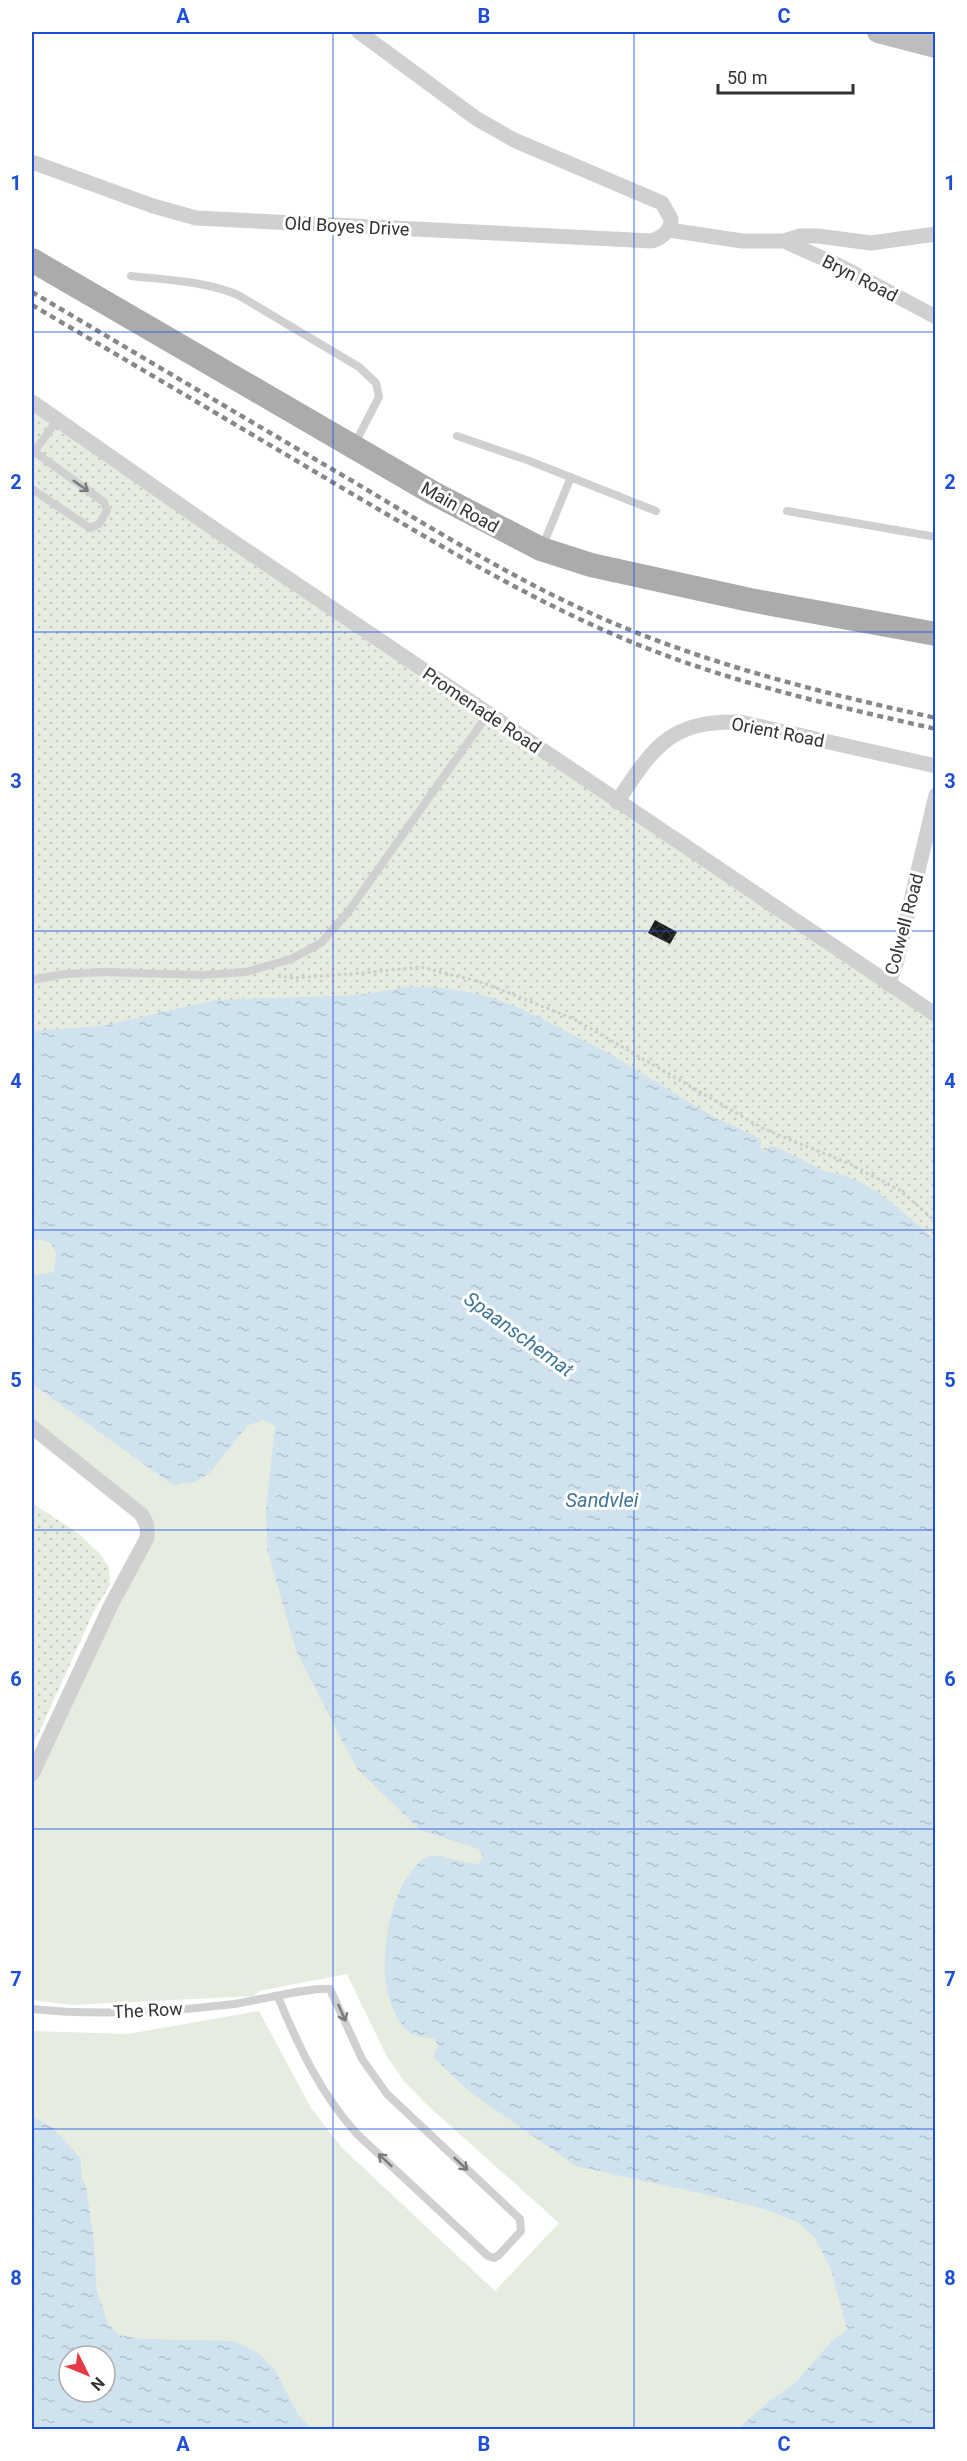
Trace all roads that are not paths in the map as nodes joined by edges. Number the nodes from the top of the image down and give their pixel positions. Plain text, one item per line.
1 (359, 32) edge
2 (878, 32) edge
3 (936, 47) edge
4 (32, 162) edge
5 (669, 230) junction
6 (936, 234) edge
7 (784, 241) junction
8 (32, 260) edge
9 (130, 276) dead end
10 (936, 317) edge
11 (32, 402) edge
12 (57, 420) junction
13 (457, 436) dead end
14 (353, 446) junction
15 (32, 452) edge
16 (571, 477) junction
17 (32, 489) edge
18 (656, 511) dead end
19 (788, 511) dead end
20 (936, 537) edge
21 (541, 549) junction
22 (936, 634) edge
23 (488, 714) junction
24 (936, 766) edge
25 (936, 795) edge
26 (617, 802) junction
27 (32, 980) edge
28 (888, 984) junction
29 (936, 1015) edge
30 (32, 1427) edge
31 (32, 1773) edge
32 (278, 1997) junction
33 (32, 2009) edge

1 - 5 street
2 - 3 main road
4 - 5 street, Old Boyes Drive
5 - 7 street
6 - 7 street
7 - 10 street, Bryn Road
8 - 14 main road, Main Road
9 - 14 lane
11 - 12 street, Promenade Road
12 - 15 lane
12 - 23 street, Promenade Road
13 - 16 lane
14 - 21 main road, Main Road
15 -> 17 lane
16 - 18 lane
16 - 21 lane
19 - 20 lane
21 - 22 main road, Main Road
23 - 26 street, Promenade Road
23 - 27 lane
24 - 26 street, Orient Road
25 - 28 street, Colwell Road
26 - 28 street, Promenade Road
28 - 29 street, Promenade Road
30 - 31 street
32 -> 32 lane, The Row
32 - 33 lane, The Row

